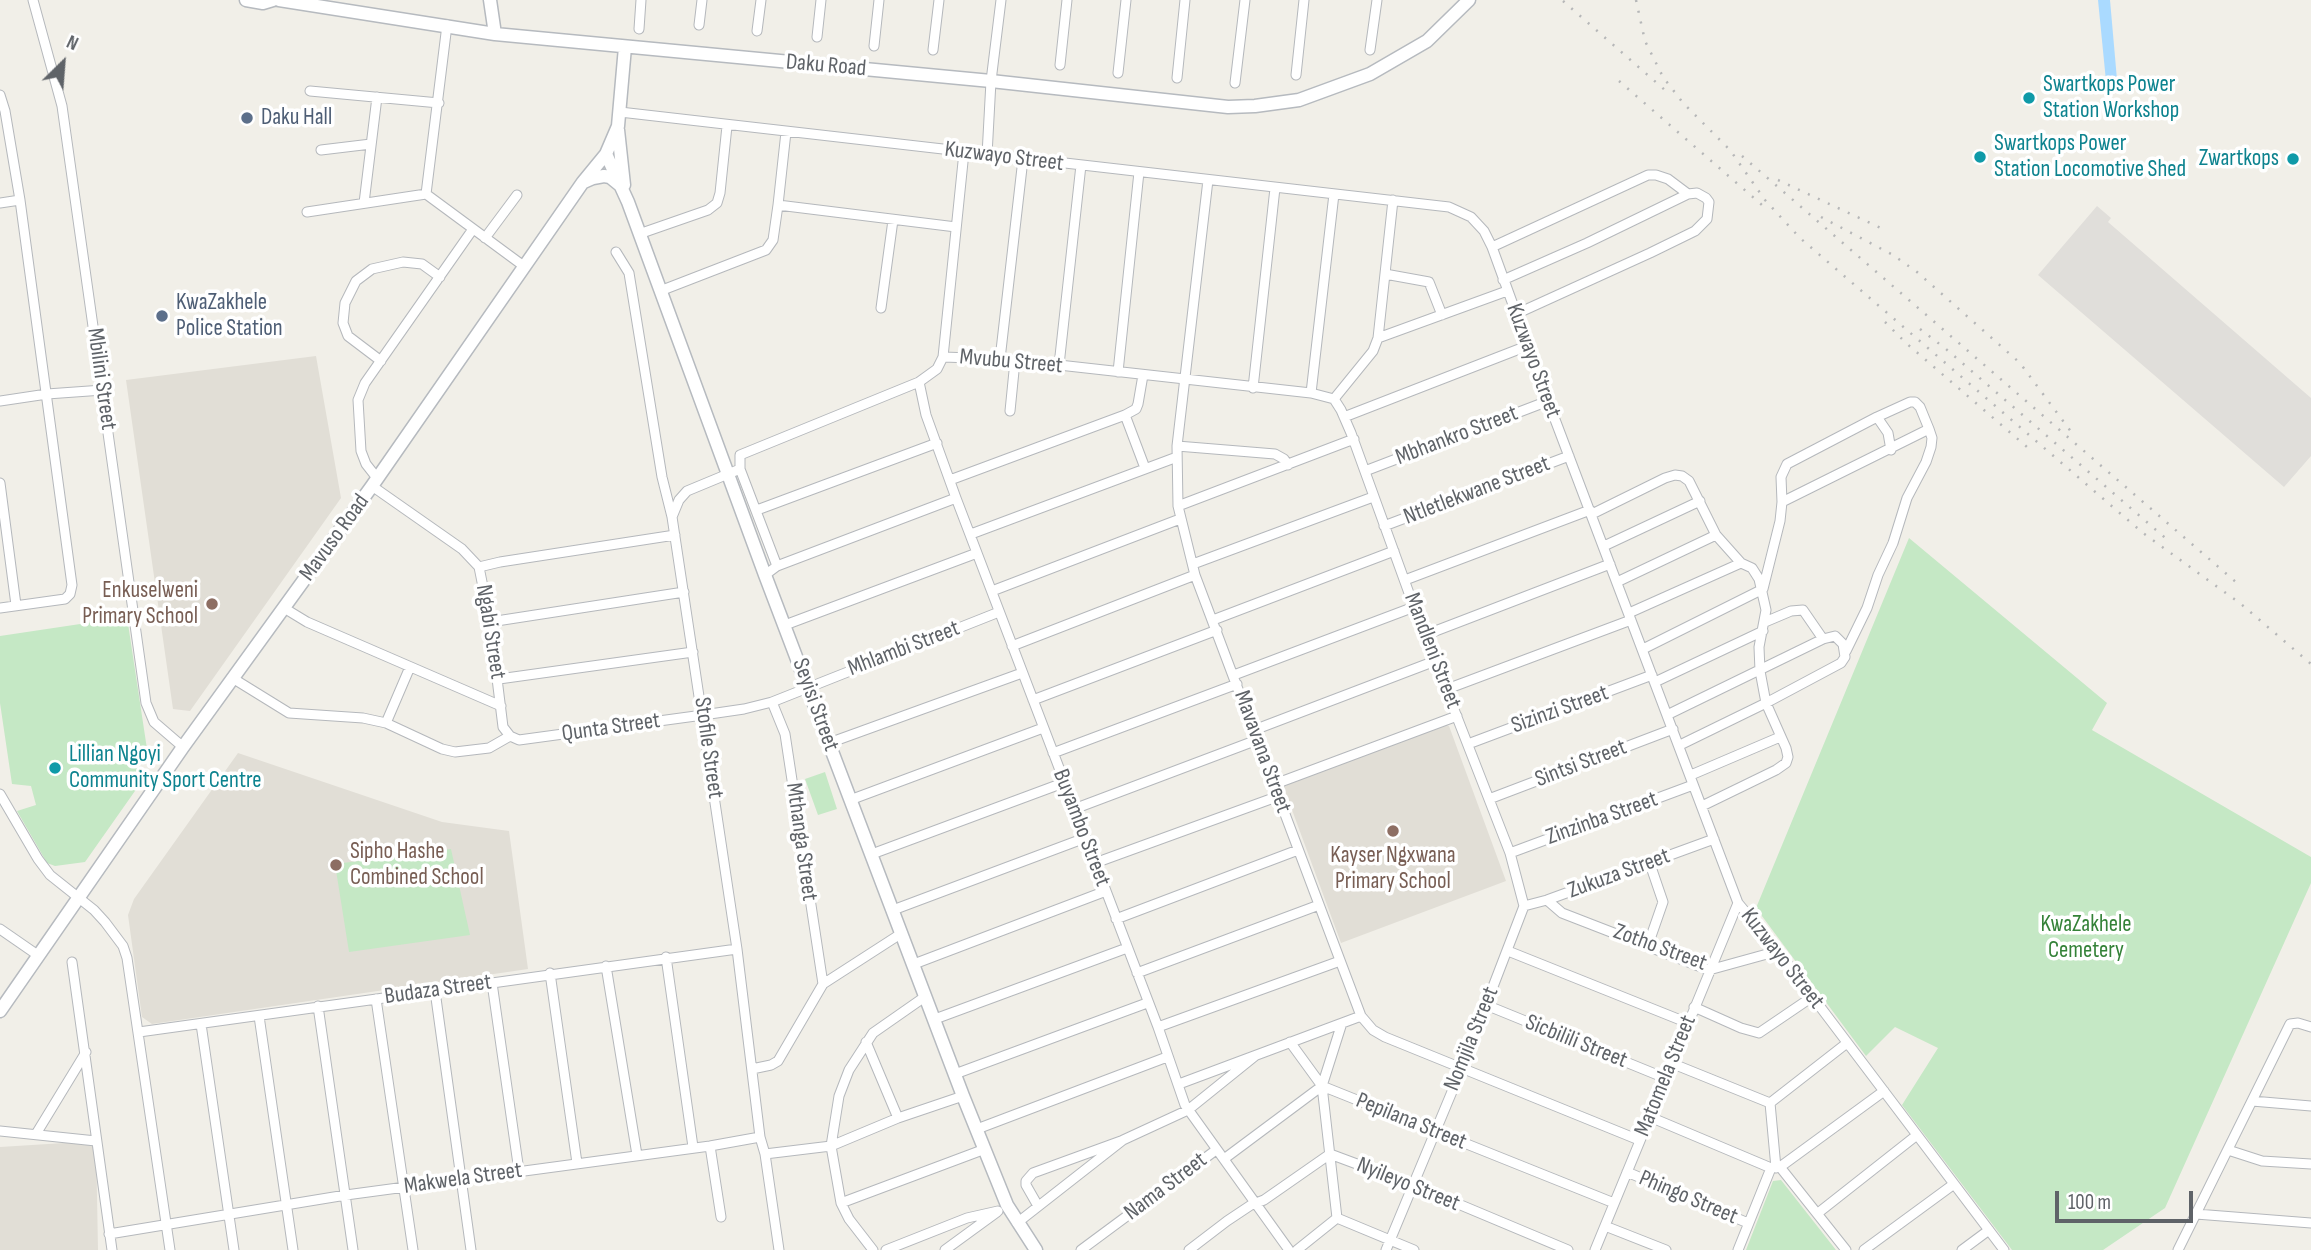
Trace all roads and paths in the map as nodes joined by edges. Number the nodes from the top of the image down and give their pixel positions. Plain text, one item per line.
1 (33, 0) edge
2 (246, 0) edge
3 (273, 0) edge
4 (491, 0) edge
5 (641, 0) edge
6 (702, 0) edge
7 (761, 0) edge
8 (821, 0) edge
9 (879, 0) edge
10 (939, 0) edge
11 (1001, 0) edge
12 (1067, 0) edge
13 (1126, 0) edge
14 (1185, 0) edge
15 (1245, 0) edge
16 (1304, 0) edge
17 (1377, 0) edge
18 (1469, 0) edge
19 (288, 1) edge
20 (447, 25) junction
21 (699, 25) dead end
22 (639, 29) dead end
23 (757, 31) dead end
24 (495, 34) junction
25 (817, 37) dead end
26 (874, 46) dead end
27 (625, 47) junction
28 (933, 50) dead end
29 (1370, 50) dead end
30 (1060, 65) dead end
31 (1118, 73) dead end
32 (1296, 75) dead end
33 (1177, 78) dead end
34 (991, 81) junction
35 (1235, 83) dead end
36 (310, 91) dead end
37 (0, 95) edge
38 (377, 97) junction
39 (439, 103) junction
40 (619, 119) junction
41 (727, 126) junction
42 (786, 132) junction
43 (371, 144) junction
44 (11, 148) junction
45 (0, 149) edge
46 (321, 150) dead end
47 (964, 152) junction
48 (606, 154) junction
49 (987, 155) junction
50 (1023, 159) junction
51 (1081, 165) junction
52 (1139, 172) junction
53 (1208, 180) junction
54 (583, 182) junction
55 (621, 186) junction
56 (1275, 188) junction
57 (426, 194) junction
58 (1334, 194) junction
59 (1688, 194) junction
60 (517, 195) dead end
61 (20, 200) junction
62 (1393, 200) junction
63 (628, 202) junction
64 (0, 203) edge
65 (364, 203) junction
66 (778, 205) junction
67 (307, 212) dead end
68 (893, 220) junction
69 (956, 227) junction
70 (473, 229) junction
71 (639, 234) junction
72 (485, 238) junction
73 (1492, 247) junction
74 (616, 252) dead end
75 (525, 267) junction
76 (1385, 274) junction
77 (440, 277) junction
78 (1503, 280) junction
79 (660, 291) junction
80 (1507, 291) junction
81 (881, 308) dead end
82 (1516, 314) junction
83 (1443, 315) junction
84 (1378, 338) junction
85 (1527, 346) junction
86 (943, 357) junction
87 (1000, 359) junction
88 (380, 361) junction
89 (1015, 361) junction
90 (1059, 365) junction
91 (1118, 372) junction
92 (1143, 375) junction
93 (1185, 380) junction
94 (919, 382) junction
95 (1253, 388) junction
96 (103, 390) junction
97 (1311, 393) junction
98 (47, 394) junction
99 (1334, 400) junction
100 (0, 401) edge
101 (1548, 401) junction
102 (1010, 411) dead end
103 (1125, 415) junction
104 (1344, 417) junction
105 (1877, 418) junction
106 (1929, 429) junction
107 (1354, 439) junction
108 (937, 443) junction
109 (1177, 446) junction
110 (1891, 450) junction
111 (1569, 456) junction
112 (1177, 457) junction
113 (1288, 465) junction
114 (1145, 468) junction
115 (1366, 471) junction
116 (734, 472) junction
117 (950, 480) junction
118 (375, 482) junction
119 (0, 483) edge
120 (1373, 497) junction
121 (956, 498) junction
122 (1700, 501) junction
123 (1782, 502) junction
124 (1178, 506) junction
125 (757, 510) junction
126 (1591, 512) junction
127 (672, 517) junction
128 (1180, 519) junction
129 (1384, 526) junction
130 (971, 534) junction
131 (675, 535) junction
132 (1716, 535) junction
133 (1604, 546) junction
134 (1394, 551) junction
135 (977, 553) junction
136 (1741, 563) junction
137 (1193, 564) junction
138 (1610, 564) junction
139 (777, 566) junction
140 (479, 567) junction
141 (765, 575) junction
142 (1195, 575) junction
143 (1405, 580) junction
144 (1617, 582) junction
145 (1763, 589) junction
146 (992, 591) junction
147 (684, 592) junction
148 (16, 605) junction
149 (1414, 607) junction
150 (0, 608) edge
151 (284, 608) junction
152 (999, 612) junction
153 (1630, 617) junction
154 (1213, 620) junction
155 (490, 622) junction
156 (785, 625) junction
157 (1764, 627) junction
158 (1217, 630) junction
159 (1425, 635) junction
160 (1823, 639) junction
161 (1012, 646) junction
162 (1643, 649) junction
163 (1846, 651) junction
164 (693, 652) junction
165 (1435, 662) junction
166 (411, 667) junction
167 (1760, 671) junction
168 (1022, 673) junction
169 (234, 679) junction
170 (499, 679) junction
171 (1654, 679) junction
172 (1235, 680) junction
173 (808, 685) junction
174 (1447, 689) junction
175 (1032, 700) junction
176 (772, 702) junction
177 (1766, 704) junction
178 (501, 706) junction
179 (703, 715) junction
180 (1667, 715) junction
181 (1457, 716) junction
182 (386, 723) junction
183 (1043, 728) junction
184 (1673, 729) junction
185 (1254, 730) junction
186 (1780, 737) junction
187 (514, 738) junction
188 (1257, 740) junction
189 (830, 743) junction
190 (1468, 744) junction
191 (1680, 745) junction
192 (183, 747) junction
193 (1053, 753) junction
194 (1692, 780) junction
195 (1063, 783) junction
196 (1275, 784) junction
197 (0, 794) edge
198 (1279, 796) junction
199 (1489, 799) junction
200 (850, 800) junction
201 (3, 804) edge
202 (1702, 806) junction
203 (1074, 809) junction
204 (1085, 838) junction
205 (1714, 839) junction
206 (1298, 850) junction
207 (1510, 853) junction
208 (872, 854) junction
209 (1095, 863) junction
210 (1650, 864) junction
211 (1106, 891) junction
212 (78, 897) junction
213 (1547, 900) junction
214 (1738, 903) junction
215 (1320, 905) junction
216 (1524, 906) junction
217 (893, 910) junction
218 (1116, 919) junction
219 (0, 929) edge
220 (902, 933) junction
221 (1648, 945) junction
222 (1127, 947) junction
223 (737, 948) junction
224 (1508, 951) junction
225 (1778, 951) junction
226 (39, 956) junction
227 (666, 957) junction
228 (1340, 961) junction
229 (72, 962) dead end
230 (914, 964) junction
231 (606, 966) junction
232 (1709, 970) junction
233 (1137, 973) junction
234 (550, 974) junction
235 (492, 983) junction
236 (823, 984) junction
237 (435, 991) junction
238 (926, 996) junction
239 (1812, 997) junction
240 (376, 999) junction
241 (1147, 1003) junction
242 (1486, 1005) junction
243 (1, 1006) edge
244 (318, 1006) junction
245 (1694, 1007) junction
246 (259, 1016) junction
247 (1361, 1016) junction
248 (935, 1019) junction
249 (1342, 1023) junction
250 (1688, 1023) junction
251 (201, 1024) junction
252 (1158, 1027) junction
253 (2311, 1027) edge
254 (139, 1032) junction
255 (866, 1042) junction
256 (1290, 1042) junction
257 (1847, 1043) junction
258 (86, 1052) junction
259 (1255, 1056) junction
260 (1167, 1057) junction
261 (1671, 1063) junction
262 (752, 1069) junction
263 (1461, 1070) junction
264 (955, 1074) junction
265 (1665, 1078) junction
266 (1179, 1084) junction
267 (1322, 1086) junction
268 (1884, 1091) junction
269 (963, 1096) junction
270 (2252, 1101) junction
271 (1770, 1103) junction
272 (2311, 1105) edge
273 (1188, 1110) junction
274 (1650, 1117) junction
275 (898, 1118) junction
276 (977, 1129) junction
277 (0, 1132) edge
278 (1434, 1132) junction
279 (36, 1134) junction
280 (1917, 1135) junction
281 (760, 1137) junction
282 (1123, 1140) junction
283 (1639, 1140) junction
284 (96, 1141) junction
285 (710, 1146) junction
286 (831, 1146) junction
287 (693, 1147) junction
288 (985, 1149) junction
289 (1216, 1150) junction
290 (2228, 1150) junction
291 (765, 1154) junction
292 (1330, 1154) junction
293 (637, 1155) junction
294 (1224, 1158) junction
295 (577, 1163) junction
296 (2311, 1164) edge
297 (1776, 1168) junction
298 (519, 1171) junction
299 (1627, 1172) junction
300 (461, 1180) junction
301 (1954, 1184) junction
302 (1413, 1185) junction
303 (404, 1187) junction
304 (346, 1195) junction
305 (841, 1203) junction
306 (1257, 1203) junction
307 (1614, 1203) junction
308 (287, 1205) junction
309 (1038, 1206) junction
310 (1003, 1208) junction
311 (229, 1213) junction
312 (1818, 1213) junction
313 (2196, 1214) junction
314 (721, 1217) dead end
315 (1337, 1218) junction
316 (1017, 1223) junction
317 (1748, 1223) junction
318 (2311, 1223) edge
319 (166, 1224) junction
320 (1605, 1226) junction
321 (1989, 1230) junction
322 (109, 1234) junction
323 (1390, 1240) junction
324 (111, 1250) edge
325 (170, 1250) edge
326 (234, 1250) edge
327 (293, 1250) edge
328 (353, 1250) edge
329 (413, 1250) edge
330 (471, 1250) edge
331 (779, 1250) edge
332 (873, 1250) edge
333 (886, 1250) edge
334 (945, 1250) edge
335 (1036, 1250) edge
336 (1082, 1250) edge
337 (1189, 1250) edge
338 (1289, 1250) edge
339 (1297, 1250) edge
340 (1386, 1250) edge
341 (1414, 1250) edge
342 (1568, 1250) edge
343 (1595, 1250) edge
344 (1666, 1250) edge
345 (1738, 1250) edge
346 (1846, 1250) edge
347 (1864, 1250) edge
348 (1962, 1250) edge
349 (2004, 1250) edge
350 (2178, 1250) edge

1 - 96 street, Mbilini Street
2 - 3 street
4 - 24 street
5 - 22 street
6 - 21 street
7 - 23 street
8 - 25 street
9 - 26 street
10 - 28 street
11 - 34 street
12 - 30 street
13 - 31 street
14 - 33 street
15 - 35 street
16 - 32 street
17 - 29 street
18 - 34 street, Daku Road
19 - 20 street, Daku Road
20 - 24 street, Daku Road
20 - 39 street
24 - 27 street, Daku Road
27 - 34 street, Daku Road
27 - 40 street, Mavuso Road
34 - 49 street
36 - 38 street
37 - 44 street
38 - 39 street
38 - 43 street
39 - 57 street
40 - 41 street, Kuzwayo Street
40 - 48 street, Mavuso Road
40 - 63 street
41 - 42 street, Kuzwayo Street
41 - 71 street
42 - 47 street, Kuzwayo Street
42 - 66 street
43 - 46 street
43 - 65 street
44 - 45 street
44 - 61 street
47 - 49 street, Kuzwayo Street
47 - 69 street
48 - 54 street, Mavuso Road
48 - 55 street, Seyisi Street
49 - 50 street, Kuzwayo Street
50 - 51 street, Kuzwayo Street
50 - 87 street
51 - 52 street, Kuzwayo Street
51 - 90 street
52 - 53 street, Kuzwayo Street
52 - 91 street
53 - 56 street, Kuzwayo Street
53 - 93 street, Mavavana Street
54 - 55 street
54 - 75 street, Mavuso Road
55 - 63 street, Seyisi Street
56 - 58 street, Kuzwayo Street
56 - 95 street
57 - 65 street
57 - 70 street
58 - 62 street, Kuzwayo Street
58 - 97 street
59 - 73 street
59 - 78 street
59 - 82 street
60 - 72 street
61 - 64 street
61 - 98 street
62 - 73 street, Kuzwayo Street
62 - 76 street
63 - 71 street, Seyisi Street
65 - 67 street
66 - 68 street
66 - 79 street
68 - 69 street
68 - 81 street
69 - 86 street
70 - 72 street
70 - 77 street
71 - 79 street, Seyisi Street
72 - 75 street
73 - 78 street, Kuzwayo Street
74 - 127 street, Stofile Street
75 - 118 street, Mavuso Road
76 - 83 street
76 - 84 street
77 - 88 street
77 - 88 street
78 - 80 street, Kuzwayo Street
79 - 116 street, Seyisi Street
80 - 82 street, Kuzwayo Street
80 - 83 street
82 - 85 street, Kuzwayo Street
83 - 84 street
84 - 99 street
85 - 101 street, Kuzwayo Street
85 - 104 street
86 - 87 street, Mvubu Street
86 - 94 street, Mvubu Street
87 - 89 street, Mvubu Street
88 - 118 street
89 - 90 street, Mvubu Street
89 - 102 street
90 - 91 street, Mvubu Street
91 - 92 street, Mvubu Street
92 - 93 street, Mvubu Street
92 - 103 street
93 - 95 street, Mvubu Street
93 - 109 street, Mavavana Street
94 - 108 street, Buyambo Street
94 - 116 street, Mvubu Street
95 - 97 street, Mvubu Street
96 - 98 street
96 - 192 street, Mbilini Street
97 - 99 street, Mvubu Street
98 - 100 street
98 - 148 street
99 - 104 street, Mandleni Street
101 - 111 street, Kuzwayo Street
101 - 115 street, Mbhankro Street
103 - 114 street
103 - 117 street
104 - 107 street, Mandleni Street
105 - 106 street
105 - 110 street
105 - 123 street
106 - 110 street
106 - 163 street
107 - 113 street
107 - 115 street, Mandleni Street
108 - 117 street, Buyambo Street
108 - 125 street
109 - 112 street, Mavavana Street
109 - 113 street
110 - 123 street
111 - 126 street, Kuzwayo Street
111 - 129 street, Ntletlekwane Street
112 - 114 street
112 - 124 street, Mavavana Street
113 - 124 street
114 - 130 street
115 - 120 street, Mandleni Street
116 - 125 street
116 - 127 street
116 - 141 street, Seyisi Street
117 - 121 street, Buyambo Street
118 - 140 street, Ngabi Street
118 - 151 street, Mavuso Road
119 - 148 street
120 - 129 street, Mandleni Street
120 - 137 street
121 - 130 street, Buyambo Street
121 - 139 street
122 - 126 street
122 - 132 street
122 - 133 street
123 - 145 street
124 - 128 street, Mavavana Street
125 - 139 street
126 - 133 street, Kuzwayo Street
126 - 143 street
127 - 131 street, Stofile Street
128 - 137 street, Mavavana Street
128 - 146 street
129 - 134 street, Mandleni Street
130 - 135 street, Buyambo Street
131 - 140 street
131 - 147 street, Stofile Street
132 - 136 street
132 - 144 street
133 - 138 street, Kuzwayo Street
134 - 143 street, Mandleni Street
134 - 154 street
135 - 146 street, Buyambo Street
135 - 156 street
136 - 145 street
136 - 153 street
137 - 142 street, Mavavana Street
138 - 144 street, Kuzwayo Street
138 - 159 street
139 - 141 street
140 - 155 street, Ngabi Street
141 - 156 street, Seyisi Street
142 - 154 street, Mavavana Street
142 - 161 street
143 - 149 street, Mandleni Street
144 - 153 street, Kuzwayo Street
145 - 157 street
145 - 162 street
146 - 152 street, Buyambo Street
147 - 155 street
147 - 164 street, Stofile Street
148 - 150 street
149 - 159 street, Mandleni Street
149 - 172 street
151 - 166 street
151 - 169 street, Mavuso Road
152 - 161 street, Buyambo Street
152 - 173 street, Mhlambi Street
153 - 162 street, Kuzwayo Street
153 - 174 street
154 - 158 street, Mavavana Street
155 - 170 street, Ngabi Street
156 - 173 street, Seyisi Street
157 - 160 street, Sizinzi Street
157 - 167 street
157 - 171 street, Sizinzi Street
158 - 172 street, Mavavana Street
158 - 175 street
159 - 165 street, Mandleni Street
160 - 163 street
160 - 167 street
161 - 168 street, Buyambo Street
162 - 171 street, Kuzwayo Street
163 - 177 street
164 - 170 street
164 - 179 street, Stofile Street
165 - 174 street, Mandleni Street
165 - 185 street
166 - 178 street
166 - 182 street
167 - 177 street
167 - 180 street
168 - 175 street, Buyambo Street
168 - 189 street
169 - 182 street, Qunta Street
169 - 192 street, Mavuso Road
170 - 178 street, Ngabi Street
171 - 180 street, Kuzwayo Street
171 - 190 street, Sizinzi Street
172 - 185 street, Mavavana Street
172 - 193 street
173 - 176 street, Mhlambi Street
173 - 189 street, Seyisi Street
174 - 181 street, Mandleni Street
175 - 183 street, Buyambo Street
176 - 179 street, Qunta Street
176 - 236 street, Mthanga Street
177 - 186 street
177 - 191 street
178 - 187 street, Ngabi Street
179 - 187 street, Qunta Street
179 - 223 street, Stofile Street
180 - 184 street, Kuzwayo Street
181 - 190 street, Mandleni Street
181 - 196 street
182 - 187 street, Qunta Street
183 - 193 street, Buyambo Street
183 - 200 street
184 - 191 street, Kuzwayo Street
184 - 199 street, Sintsi Street
185 - 188 street, Mavavana Street
186 - 194 street, Zinzinba Street
186 - 202 street
188 - 196 street, Mavavana Street
188 - 203 street
189 - 200 street, Seyisi Street
190 - 199 street, Mandleni Street
191 - 194 street, Kuzwayo Street
192 - 212 street, Mavuso Road
193 - 195 street, Buyambo Street
194 - 202 street, Kuzwayo Street
194 - 207 street, Zinzinba Street
195 - 203 street, Buyambo Street
195 - 208 street
196 - 198 street, Mavavana Street
197 - 201 street
198 - 206 street, Mavavana Street
198 - 209 street
199 - 207 street, Mandleni Street
200 - 208 street, Seyisi Street
201 - 212 street
202 - 205 street, Kuzwayo Street
203 - 204 street, Buyambo Street
204 - 209 street, Buyambo Street
204 - 217 street
205 - 210 street, Zukuza Street
205 - 214 street, Kuzwayo Street
206 - 215 street, Mavavana Street
206 - 218 street
207 - 216 street, Mandleni Street
208 - 217 street, Seyisi Street
209 - 211 street, Buyambo Street
210 - 213 street, Zukuza Street
210 - 221 street
211 - 218 street, Buyambo Street
211 - 230 street
212 - 226 street, Mavuso Road
212 - 254 street
213 - 216 street, Zukuza Street
213 - 221 street, Zotho Street
214 - 225 street, Kuzwayo Street
214 - 232 street, Matomela Street
215 - 228 street, Mavavana Street
215 - 233 street
216 - 224 street, Nomjila Street
217 - 220 street, Seyisi Street
218 - 222 street, Buyambo Street
219 - 226 street
220 - 230 street, Seyisi Street
220 - 236 street
221 - 232 street, Zotho Street
222 - 233 street, Buyambo Street
222 - 248 street
223 - 227 street, Budaza Street
223 - 262 street, Stofile Street
224 - 242 street, Nomjila Street
224 - 250 street
225 - 232 street, Zotho Street
225 - 239 street, Kuzwayo Street
226 - 243 street, Mavuso Road
227 - 231 street, Budaza Street
227 - 287 street
228 - 247 street, Mavavana Street
228 - 252 street
229 - 258 street
230 - 238 street, Seyisi Street
231 - 234 street, Budaza Street
231 - 293 street
232 - 245 street, Matomela Street
233 - 241 street, Buyambo Street
234 - 235 street, Budaza Street
234 - 295 street
235 - 237 street, Budaza Street
235 - 298 street
236 - 262 street
237 - 240 street, Budaza Street
237 - 300 street
238 - 248 street, Seyisi Street
238 - 255 street
239 - 245 street
239 - 257 street, Kuzwayo Street
240 - 244 street, Budaza Street
240 - 303 street
241 - 252 street, Buyambo Street
241 - 264 street
242 - 263 street, Nomjila Street
242 - 265 street, Sicbilili Street
244 - 246 street, Budaza Street
244 - 304 street
245 - 250 street, Matomela Street
246 - 251 street, Budaza Street
246 - 308 street
247 - 249 street
247 - 263 street, Mavavana Street
248 - 264 street, Seyisi Street
249 - 256 street
249 - 267 street
250 - 261 street, Matomela Street
251 - 254 street, Budaza Street
251 - 311 street
252 - 260 street, Buyambo Street
253 - 270 street
254 - 319 street
255 - 275 street
255 - 286 street
256 - 259 street
256 - 267 street
257 - 268 street, Kuzwayo Street
257 - 271 street
258 - 279 street
258 - 284 street
259 - 266 street
259 - 273 street
260 - 266 street, Buyambo Street
260 - 276 street
261 - 265 street, Matomela Street
261 - 271 street
262 - 281 street, Stofile Street
263 - 278 street, Nomjila Street
263 - 283 street, Mavavana Street
264 - 269 street, Seyisi Street
265 - 274 street, Matomela Street
266 - 273 street, Buyambo Street
267 - 278 street, Pepilana Street
267 - 292 street
267 - 294 street
268 - 280 street, Kuzwayo Street
268 - 297 street
269 - 275 street
269 - 276 street, Seyisi Street
270 - 272 street
270 - 290 street
271 - 297 street
273 - 282 street
273 - 289 street, Buyambo Street
274 - 283 street, Matomela Street
274 - 297 street
275 - 286 street
276 - 288 street, Seyisi Street
277 - 279 street
278 - 302 street, Nomjila Street
278 - 307 street, Pepilana Street
279 - 284 street
280 - 301 street, Kuzwayo Street
280 - 312 street
281 - 285 street, Makwela Street
281 - 291 street, Stofile Street
282 - 309 street
282 - 309 street
283 - 299 street, Matomela Street
284 - 322 street
285 - 287 street, Makwela Street
285 - 314 street
286 - 291 street
286 - 305 street
287 - 293 street, Makwela Street
288 - 305 street
288 - 310 street, Seyisi Street
289 - 294 street, Buyambo Street
289 - 336 street, Nama Street
290 - 296 street
290 - 313 street
291 - 331 street, Stofile Street
292 - 302 street, Nyileyo Street
292 - 306 street, Nyileyo Street
292 - 315 street
293 - 295 street, Makwela Street
294 - 306 street, Buyambo Street
295 - 298 street, Makwela Street
297 - 312 street
297 - 317 street
298 - 300 street, Makwela Street
299 - 307 street, Matomela Street
299 - 317 street, Phingo Street
300 - 303 street, Makwela Street
300 - 330 street
301 - 321 street, Kuzwayo Street
301 - 347 street
302 - 323 street, Nomjila Street
302 - 342 street, Nyileyo Street
303 - 304 street, Makwela Street
303 - 329 street
304 - 308 street, Makwela Street
304 - 328 street
305 - 332 street
306 - 337 street, Nyileyo Street
306 - 338 street, Buyambo Street
307 - 320 street, Matomela Street
308 - 311 street, Makwela Street
308 - 327 street
309 - 316 street
310 - 316 street, Seyisi Street
310 - 333 street
310 - 334 street
311 - 319 street, Makwela Street
311 - 326 street
312 - 346 street
313 - 318 street
313 - 350 street
315 - 323 street
315 - 339 street
316 - 335 street, Seyisi Street
317 - 345 street
319 - 322 street, Makwela Street
319 - 325 street
320 - 343 street, Matomela Street
320 - 344 street
321 - 348 street
321 - 349 street, Kuzwayo Street
322 - 324 street
323 - 340 street, Nomjila Street
323 - 341 street

